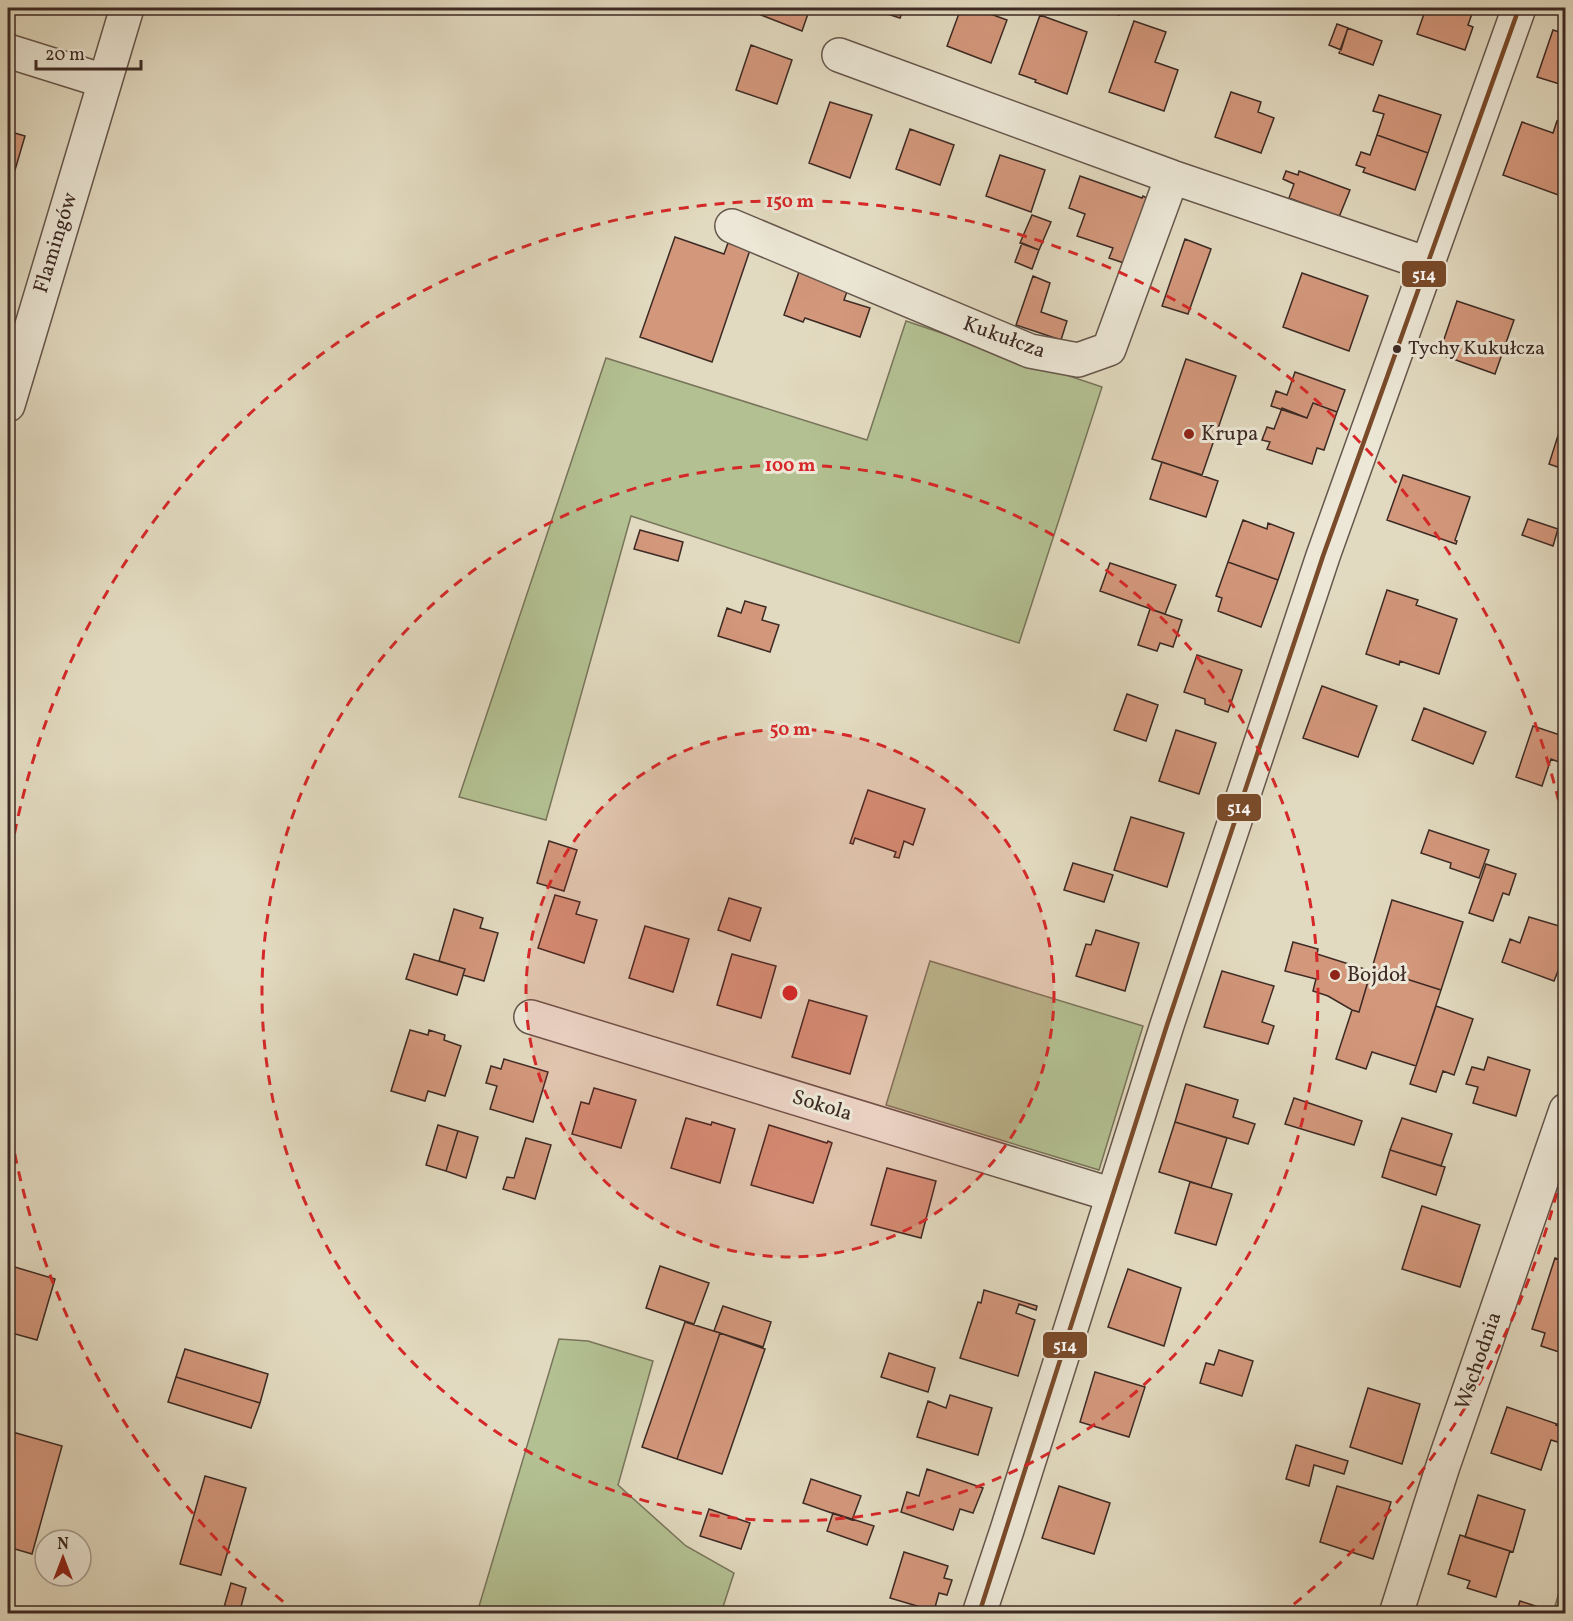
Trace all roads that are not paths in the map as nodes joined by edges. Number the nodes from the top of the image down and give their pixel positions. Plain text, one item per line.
1 (127, 8) edge
2 (1519, 8) edge
3 (8, 51) edge
4 (839, 55) dead end
5 (104, 81) junction
6 (1172, 177) junction
7 (732, 226) dead end
8 (1428, 264) junction
9 (8, 405) edge
10 (531, 1017) dead end
11 (1566, 1110) edge
12 (1113, 1195) junction
13 (979, 1614) edge
14 (1396, 1614) edge

1 - 5 street, Flamingów
2 - 8 street
3 - 5 street
4 - 6 street
5 - 9 street, Flamingów
6 - 7 street, Kukułcza
6 - 8 street
8 - 12 street
10 - 12 street, Sokola
11 - 14 street, Wschodnia
12 - 13 street

